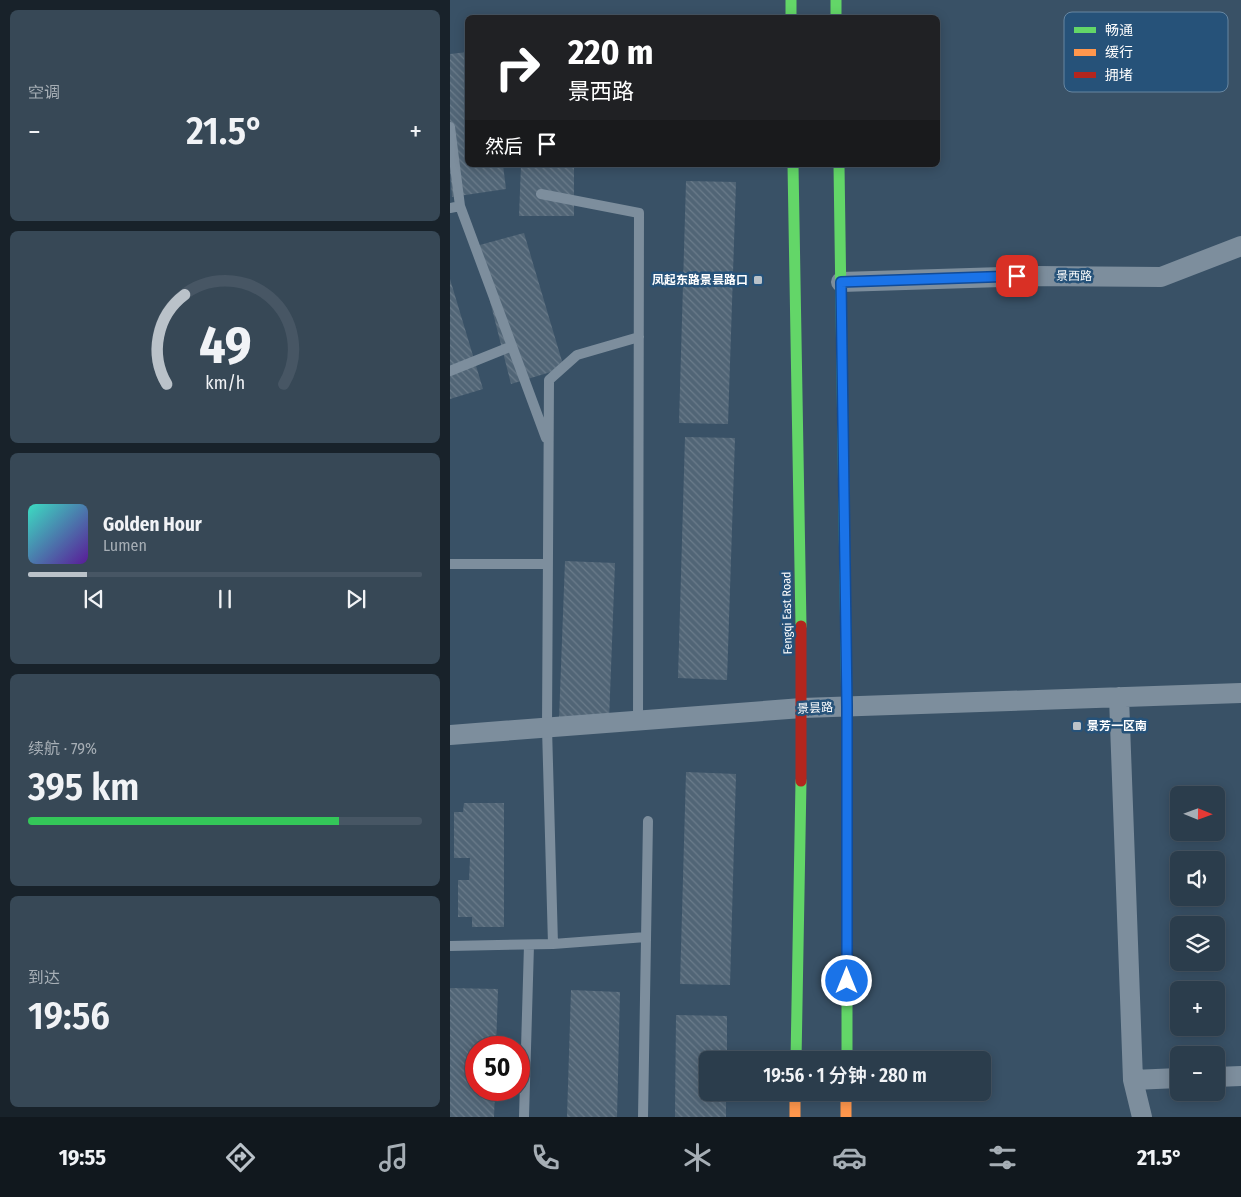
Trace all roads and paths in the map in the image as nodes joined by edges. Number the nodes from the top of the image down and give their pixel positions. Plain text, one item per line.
1 (791, 0) edge
2 (836, 0) edge
3 (791, 15) edge
4 (836, 15) edge
5 (450, 127) edge
6 (794, 167) edge
7 (839, 167) edge
8 (541, 194) dead end
9 (455, 207) edge
10 (1241, 246) edge
11 (841, 282) junction
12 (639, 338) junction
13 (512, 346) junction
14 (450, 371) edge
15 (548, 443) junction
16 (450, 564) edge
17 (547, 564) junction
18 (1241, 693) edge
19 (1119, 697) junction
20 (847, 706) junction
21 (802, 708) junction
22 (638, 721) junction
23 (547, 728) junction
24 (450, 735) edge
25 (648, 821) dead end
26 (646, 937) junction
27 (553, 944) junction
28 (529, 945) junction
29 (450, 946) edge
30 (796, 1051) edge
31 (846, 1051) edge
32 (1241, 1076) edge
33 (1225, 1077) edge
34 (1170, 1078) edge
35 (1133, 1080) junction
36 (795, 1101) edge
37 (846, 1101) edge
38 (524, 1117) edge
39 (643, 1117) edge
40 (795, 1117) edge
41 (846, 1117) edge
42 (1142, 1117) edge

1 - 3 main road
2 - 4 main road
5 - 9 lane
6 - 21 main road, Fengqi East Road
7 - 11 main road
8 - 12 lane
9 - 13 lane
10 - 11 street, 景西路
11 - 20 main road
12 - 15 lane
12 - 22 lane
13 - 14 lane
13 - 15 lane
15 - 17 lane
16 - 17 lane
17 - 23 lane
18 - 19 street, 景昙路
19 - 20 street, 景昙路
19 - 35 street
20 - 21 street, 景昙路
20 - 31 main road
21 - 22 street, 景昙路
21 - 30 main road, Fengqi East Road
22 - 23 street, 景昙路
23 - 24 street, 景昙路
23 - 27 lane
25 - 26 lane
26 - 27 lane
26 - 39 lane
27 - 28 lane
28 - 29 lane
28 - 38 lane
32 - 33 street
34 - 35 street
35 - 42 street
36 - 40 main road
37 - 41 main road

